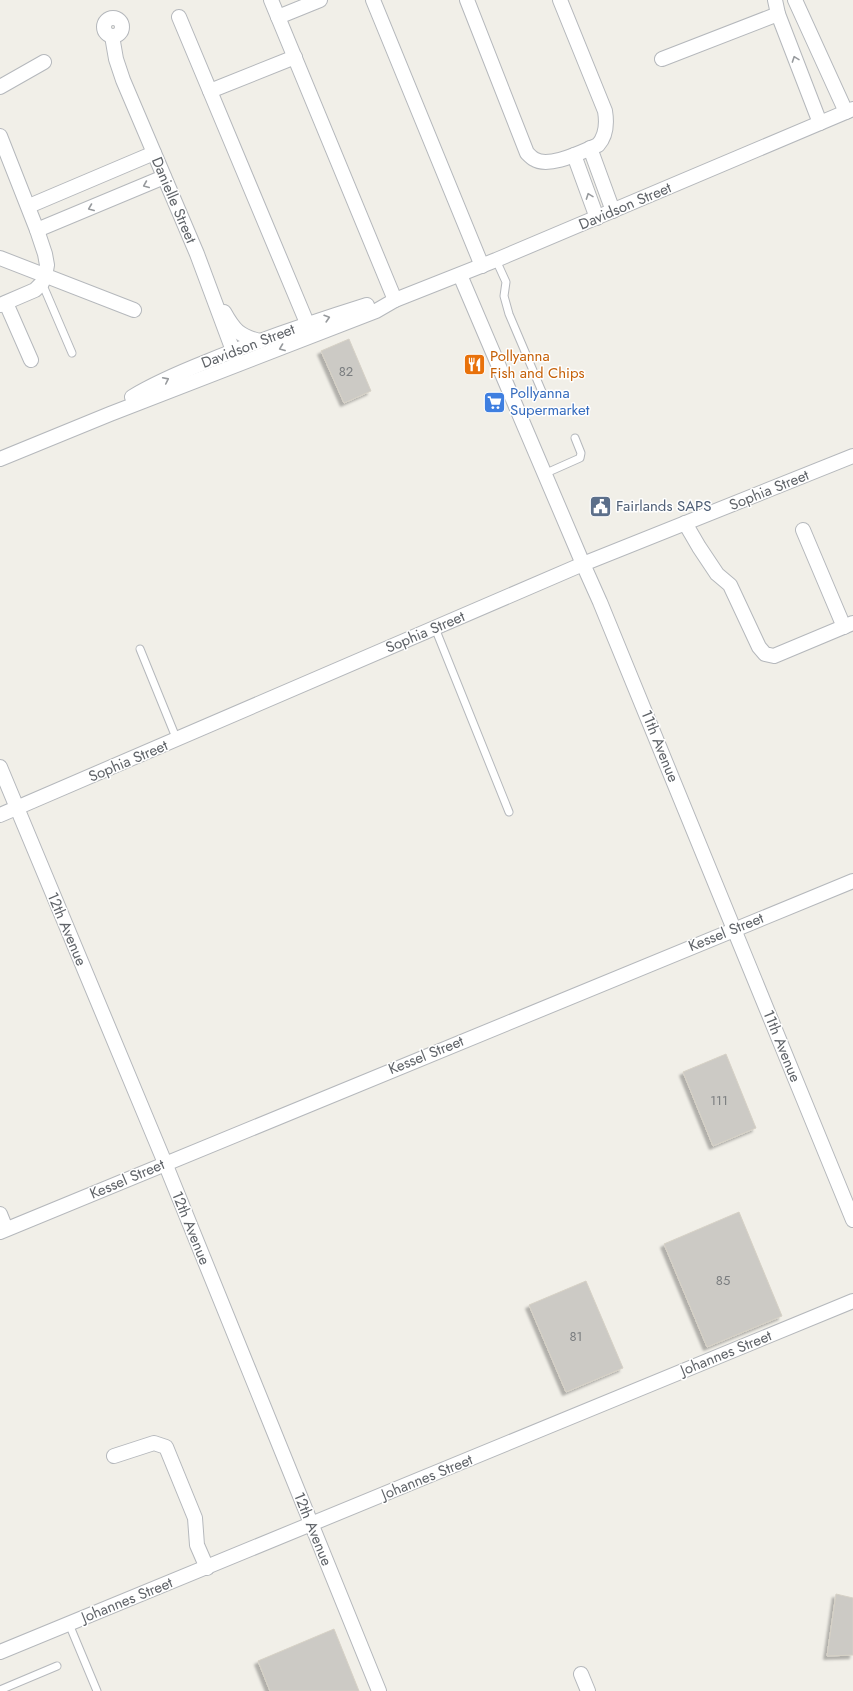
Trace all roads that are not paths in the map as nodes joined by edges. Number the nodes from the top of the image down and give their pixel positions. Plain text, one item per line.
1 (271, 0) edge
2 (320, 0) edge
3 (373, 0) edge
4 (467, 0) edge
5 (560, 0) edge
6 (795, 0) edge
7 (777, 7) edge
8 (179, 17) dead end
9 (278, 17) junction
10 (112, 36) dead end
11 (295, 57) junction
12 (662, 59) dead end
13 (44, 62) dead end
14 (0, 87) edge
15 (210, 91) junction
16 (850, 110) edge
17 (820, 123) junction
18 (1, 142) edge
19 (590, 148) junction
20 (154, 153) junction
21 (574, 155) junction
22 (164, 177) junction
23 (29, 206) junction
24 (614, 210) junction
25 (597, 218) junction
26 (37, 230) junction
27 (196, 254) junction
28 (0, 258) edge
29 (496, 260) junction
30 (482, 266) junction
31 (460, 275) junction
32 (44, 280) junction
33 (395, 300) junction
34 (3, 304) edge
35 (134, 310) dead end
36 (308, 323) junction
37 (260, 341) junction
38 (232, 351) junction
39 (72, 353) dead end
40 (31, 360) dead end
41 (238, 364) junction
42 (543, 394) dead end
43 (110, 414) junction
44 (575, 438) dead end
45 (853, 456) edge
46 (0, 459) edge
47 (544, 474) junction
48 (685, 523) junction
49 (803, 530) dead end
50 (583, 564) junction
51 (848, 625) edge
52 (435, 628) junction
53 (140, 649) dead end
54 (177, 740) junction
55 (0, 767) edge
56 (17, 809) junction
57 (509, 812) dead end
58 (0, 816) edge
59 (853, 881) edge
60 (734, 929) junction
61 (165, 1164) junction
62 (0, 1214) edge
63 (853, 1220) edge
64 (3, 1231) edge
65 (853, 1301) edge
66 (114, 1456) dead end
67 (311, 1524) junction
68 (207, 1568) junction
69 (69, 1624) junction
70 (0, 1652) edge
71 (57, 1666) dead end
72 (581, 1674) dead end
73 (0, 1690) edge
74 (97, 1691) edge
75 (379, 1691) edge
76 (588, 1691) edge

1 - 9 street
2 - 9 street
3 - 30 street
4 - 21 street
5 - 19 street
6 - 16 street
7 - 12 street
17 -> 7 street
8 - 15 street
9 - 11 street
10 - 20 street, Danielle Street
11 - 15 street
11 - 33 street
13 - 14 street
15 - 36 street
16 - 17 street, Davidson Street
17 - 24 street, Davidson Street
18 - 23 street
19 - 21 street
19 - 24 street
20 - 22 street, Danielle Street
20 - 23 street
25 -> 21 street
22 -> 26 street
22 - 27 street, Danielle Street
23 - 26 street
24 - 25 street, Davidson Street
25 - 29 street, Davidson Street
26 - 32 street
27 - 37 street
27 - 38 street, Danielle Street
28 - 32 street
29 - 30 street, Davidson Street
29 - 42 lane
30 - 31 street, Davidson Street
31 - 33 street, Davidson Street
31 - 47 street, 11th Avenue
32 - 34 street
32 - 35 street
32 - 39 lane
36 -> 33 street, Davidson Street
33 -> 41 street, Davidson Street
34 - 40 street
36 - 37 street, Davidson Street
37 - 38 street, Davidson Street
38 - 41 street, Danielle Street
43 -> 38 street, Davidson Street
41 - 43 street, Davidson Street
43 - 46 street, Davidson Street
44 - 47 lane
45 - 48 street, Sophia Street
47 - 50 street, 11th Avenue
48 - 50 street, Sophia Street
48 - 51 street
49 - 51 street
50 - 52 street, Sophia Street
50 - 60 street, 11th Avenue
52 - 54 street, Sophia Street
52 - 57 lane
53 - 54 lane
54 - 56 street, Sophia Street
55 - 56 street, 12th Avenue
56 - 58 street, Sophia Street
56 - 61 street, 12th Avenue
59 - 60 street, Kessel Street
60 - 61 street, Kessel Street
60 - 63 street, 11th Avenue
61 - 64 street, Kessel Street
61 - 67 street, 12th Avenue
62 - 64 street
65 - 67 street, Johannes Street
66 - 68 street
67 - 68 street, Johannes Street
67 - 75 street, 12th Avenue
68 - 69 street, Johannes Street
69 - 70 street, Johannes Street
69 - 74 lane
71 - 73 lane
72 - 76 street

